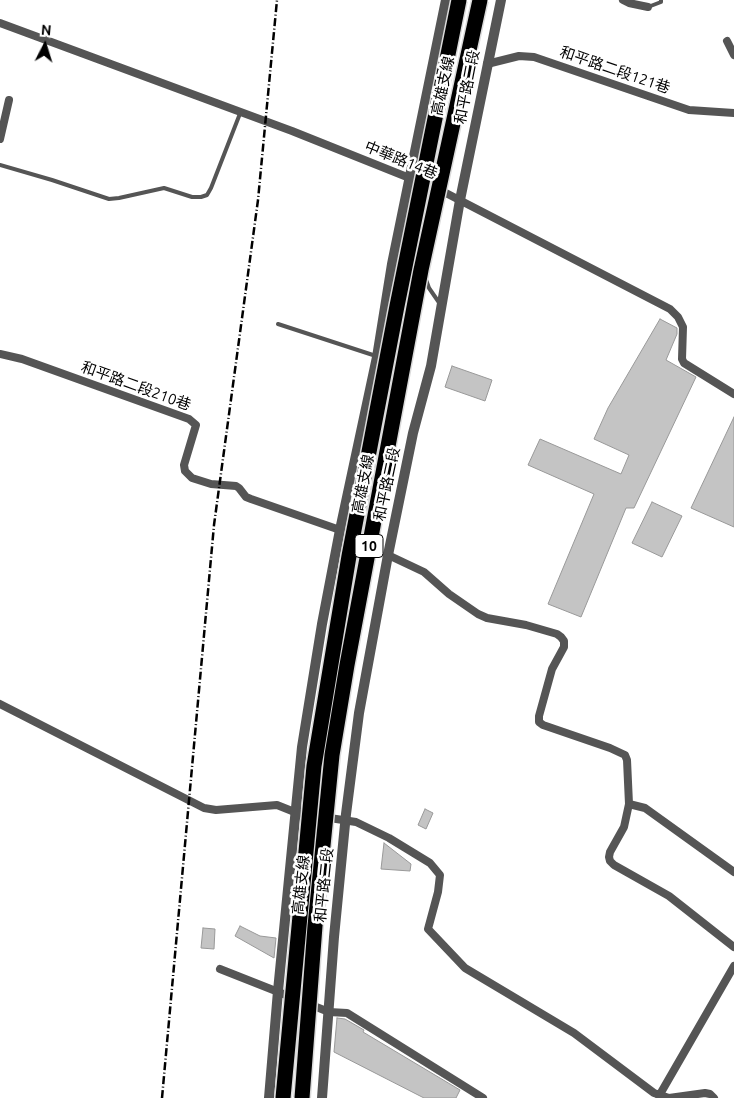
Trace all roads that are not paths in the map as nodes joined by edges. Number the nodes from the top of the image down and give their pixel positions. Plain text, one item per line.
1 (446, 0) edge
2 (459, 0) edge
3 (480, 0) edge
4 (500, 0) edge
5 (623, 0) edge
6 (661, 0) edge
7 (648, 7) joint
8 (0, 22) edge
9 (726, 41) dead end
10 (734, 54) edge
11 (487, 64) junction
12 (8, 100) dead end
13 (241, 112) junction
14 (734, 113) edge
15 (0, 139) edge
16 (0, 165) edge
17 (410, 178) junction
18 (442, 191) junction
19 (460, 200) junction
20 (441, 306) junction
21 (278, 324) dead end
22 (0, 354) edge
23 (377, 356) junction
24 (734, 394) edge
25 (340, 530) junction
26 (388, 555) junction
27 (0, 704) edge
28 (629, 804) junction
29 (297, 813) junction
30 (345, 820) junction
31 (734, 872) edge
32 (734, 947) edge
33 (734, 966) edge
34 (220, 969) dead end
35 (278, 991) junction
36 (329, 1012) junction
37 (659, 1097) edge
38 (269, 1098) edge
39 (283, 1098) edge
40 (302, 1098) edge
41 (322, 1098) edge
42 (483, 1098) edge
43 (714, 1098) edge

1 - 17 street
2 - 39 highway, 高雄支線 / 10, bridge
3 - 40 highway, 高雄支線 / 10, bridge
4 - 11 street, 和平路二段
5 - 7 street
6 - 7 lane
8 - 13 street, 中華路14巷
9 - 10 street
11 - 14 street, 和平路二段121巷
11 - 19 street, 和平路二段
12 - 15 street
13 - 16 lane
13 - 17 street, 中華路14巷
17 - 18 street, 中華路14巷
17 - 23 street
18 - 19 street, 中華路14巷
18 - 20 lane
19 - 20 street, 和平路二段
19 - 24 street, 中華路14巷
20 - 26 street, 和平路二段
21 - 23 lane
22 - 25 street, 和平路二段210巷
23 - 25 street
25 - 29 street
26 - 28 street
26 - 30 street, 和平路二段
27 - 29 street
28 - 31 street
28 - 32 street
29 - 30 street
29 - 35 street
30 - 36 street, 和平路二段
30 - 37 street
33 - 37 street
34 - 35 street
35 - 36 street
35 - 38 street
36 - 41 street, 和平路二段
36 - 42 street
37 - 43 street

